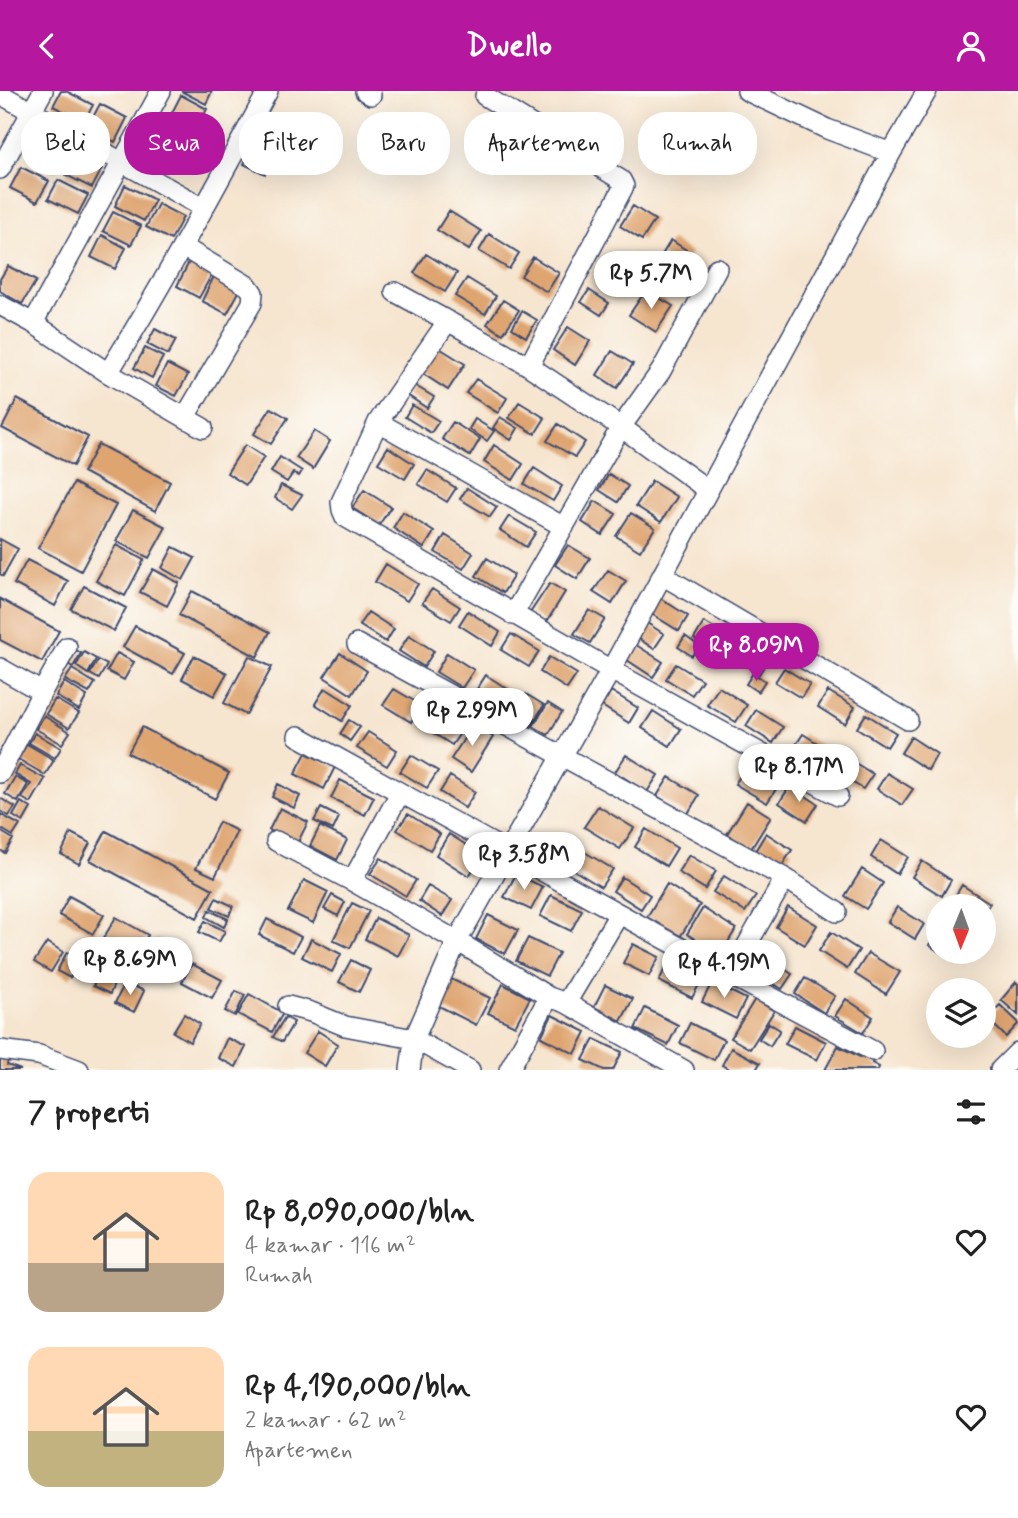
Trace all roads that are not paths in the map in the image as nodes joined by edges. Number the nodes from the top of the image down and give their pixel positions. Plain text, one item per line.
1 (43, 91) edge
2 (161, 91) edge
3 (268, 91) edge
4 (747, 91) edge
5 (928, 91) edge
6 (0, 94) edge
7 (485, 96) dead end
8 (32, 112) joint
9 (21, 132) edge
10 (891, 153) junction
11 (110, 156) edge
12 (121, 162) junction
13 (0, 169) edge
14 (204, 208) junction
15 (183, 247) junction
16 (717, 268) dead end
17 (395, 292) dead end
18 (0, 305) edge
19 (447, 322) junction
20 (33, 323) junction
21 (529, 366) junction
22 (108, 373) junction
23 (185, 417) junction
24 (378, 422) junction
25 (621, 427) junction
26 (203, 428) dead end
27 (708, 490) junction
28 (564, 527) junction
29 (662, 575) junction
30 (513, 615) junction
31 (357, 644) dead end
32 (67, 647) dead end
33 (0, 668) edge
34 (611, 670) junction
35 (42, 692) junction
36 (908, 720) dead end
37 (298, 736) dead end
38 (562, 756) junction
39 (0, 773) edge
40 (400, 793) junction
41 (838, 796) dead end
42 (276, 841) dead end
43 (507, 852) junction
44 (785, 878) junction
45 (352, 881) junction
46 (837, 912) dead end
47 (619, 914) junction
48 (457, 940) junction
49 (730, 975) junction
50 (557, 1000) junction
51 (288, 1006) dead end
52 (414, 1039) junction
53 (0, 1050) edge
54 (873, 1051) dead end
55 (1018, 1052) edge
56 (79, 1070) edge
57 (410, 1070) edge
58 (470, 1070) edge
59 (509, 1070) edge
60 (684, 1070) edge
61 (1000, 1070) edge

1 - 8 street
2 - 12 street
3 - 14 street
4 - 10 street
5 - 10 street
6 - 8 street
7 - 21 street
9 - 13 street
10 - 27 street
11 - 12 street
12 - 14 street
12 - 20 street
14 - 15 street
15 - 22 street
15 - 23 street
16 - 25 street
17 - 19 street
18 - 20 street
19 - 21 street
19 - 24 street
20 - 22 street
21 - 25 street
22 - 23 street
23 - 26 street
24 - 28 street
24 - 30 street
25 - 27 street
25 - 28 street
27 - 29 street
28 - 30 street
29 - 34 street
29 - 36 street
30 - 34 street
31 - 38 street
32 - 35 street
33 - 35 street
34 - 38 street
34 - 41 street
35 - 39 street
37 - 40 street
38 - 43 street
38 - 44 street
40 - 43 street
40 - 45 street
42 - 45 street
43 - 47 street
43 - 48 street
44 - 46 street
44 - 49 street
45 - 48 street
47 - 49 street
47 - 50 street
48 - 50 street
48 - 52 street
49 - 54 street
50 - 59 street
50 - 60 street
51 - 52 street
52 - 57 street
52 - 58 street
53 - 56 street
55 - 61 street

